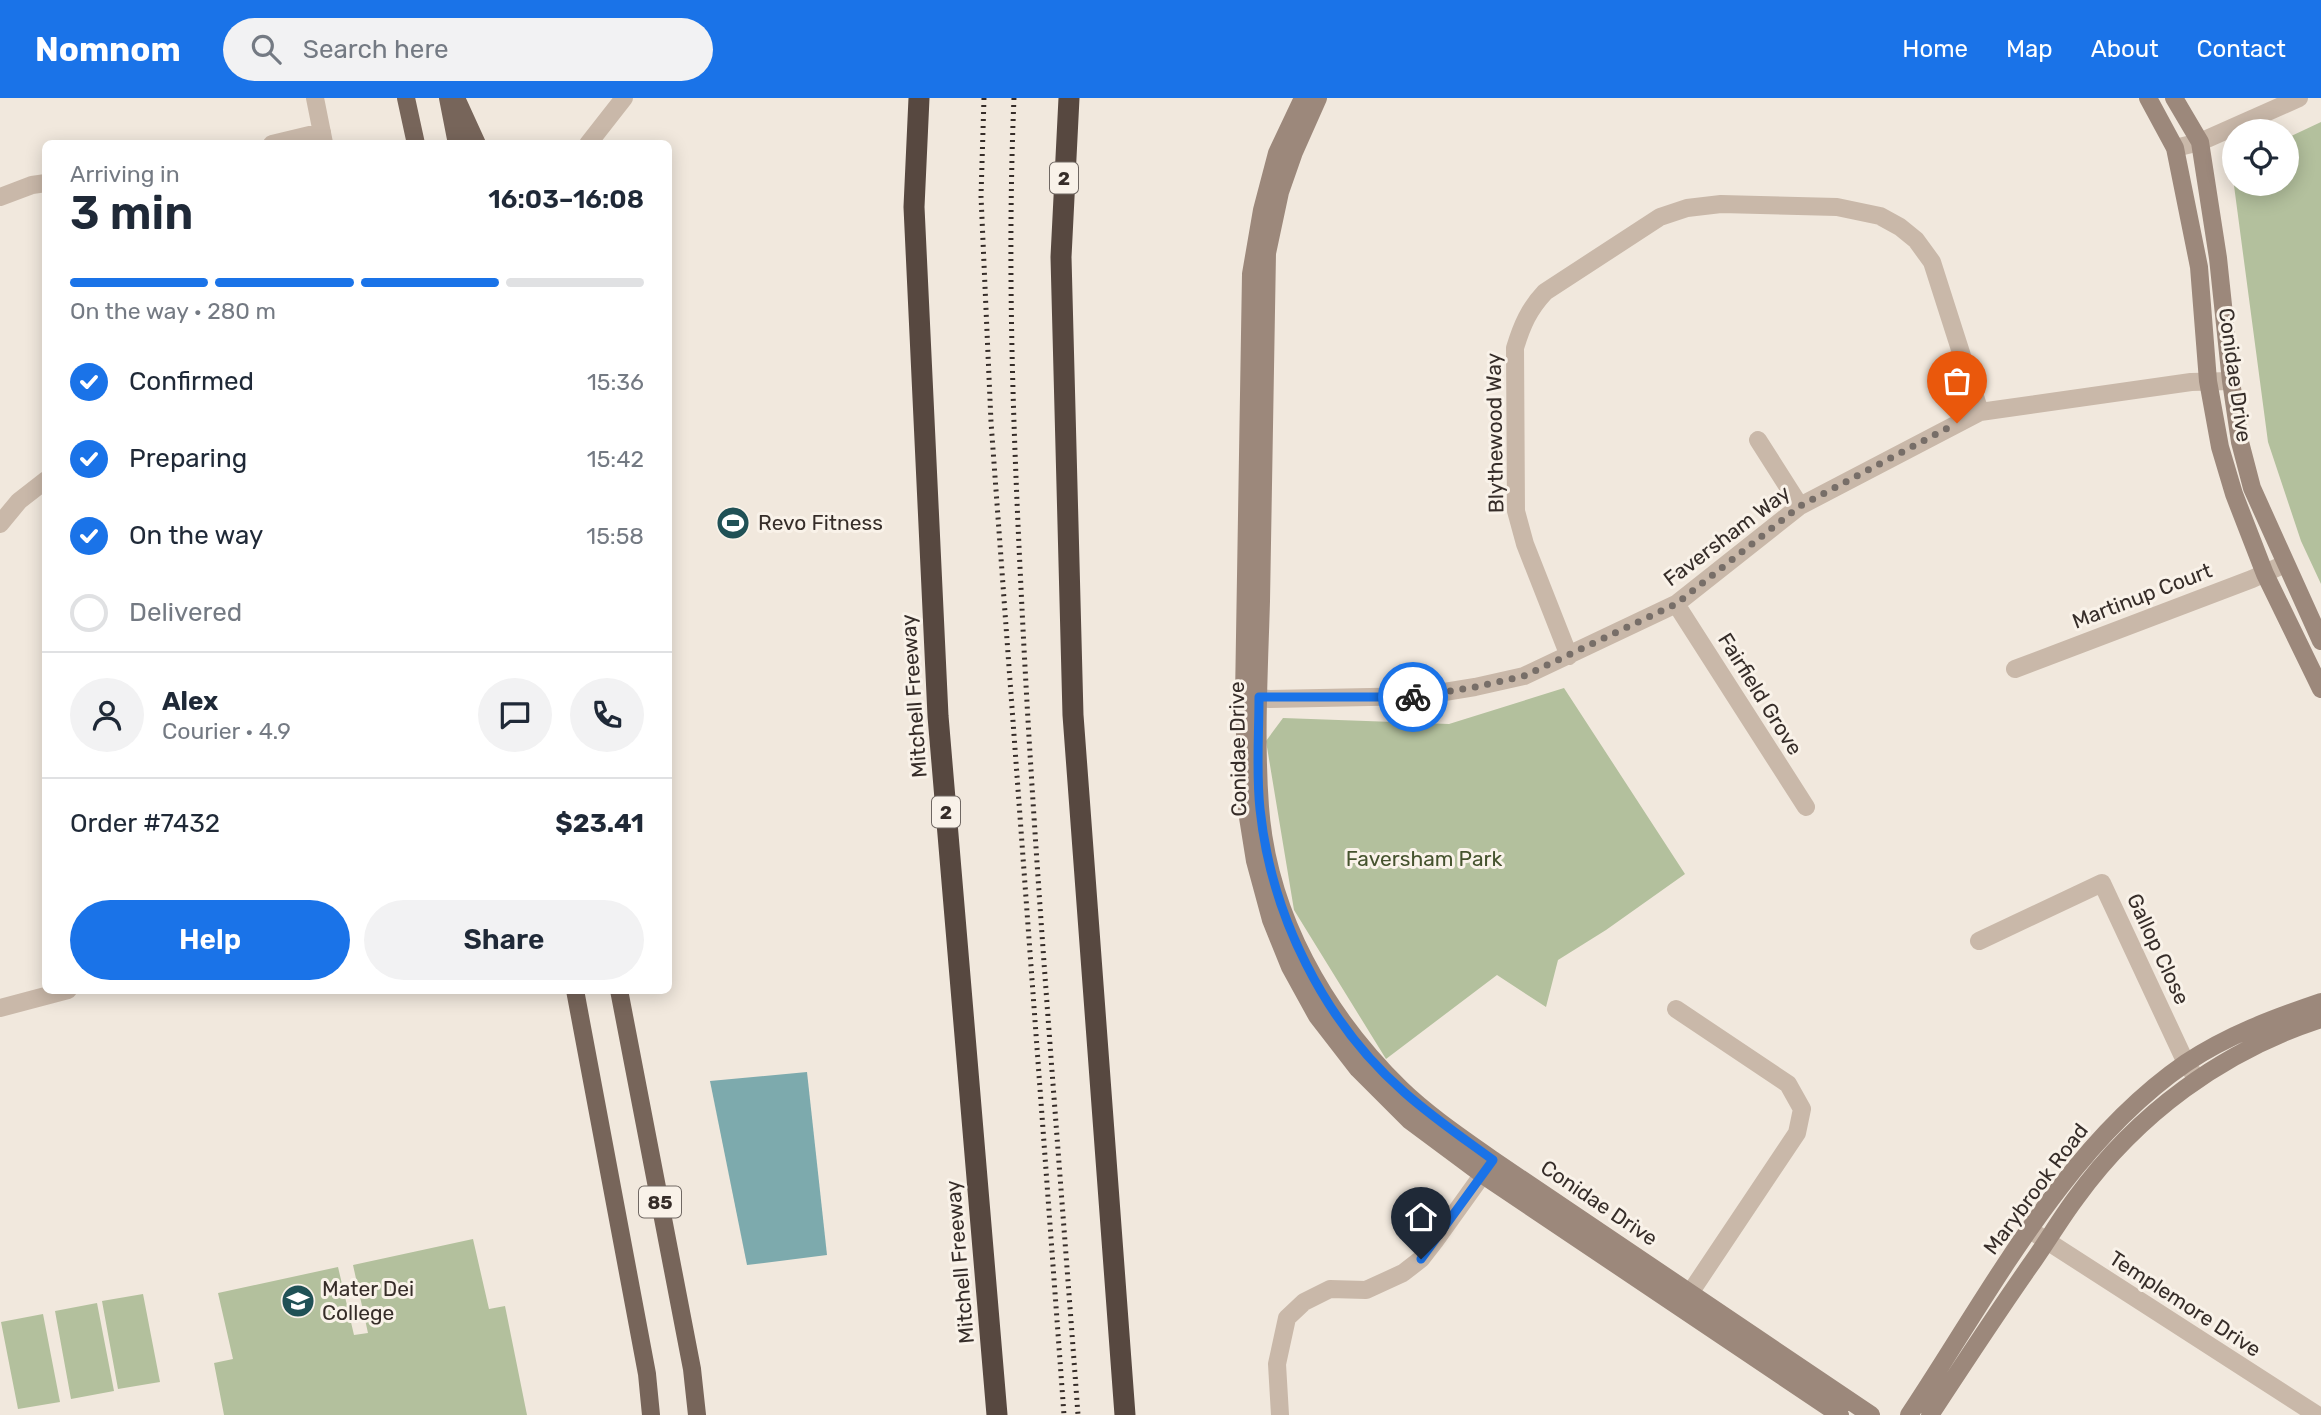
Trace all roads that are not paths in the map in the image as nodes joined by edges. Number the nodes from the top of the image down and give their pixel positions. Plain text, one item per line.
1 (315, 98) edge
2 (406, 98) edge
3 (448, 98) edge
4 (456, 98) edge
5 (625, 98) edge
6 (919, 98) edge
7 (1069, 98) edge
8 (1303, 98) edge
9 (1318, 98) edge
10 (2148, 98) edge
11 (2174, 98) edge
12 (2299, 98) edge
13 (323, 138) edge
14 (415, 140) edge
15 (456, 140) edge
16 (475, 140) edge
17 (591, 140) edge
18 (2200, 142) junction
19 (2175, 148) junction
20 (42, 184) edge
21 (0, 197) edge
22 (2208, 381) junction
23 (2231, 381) junction
24 (1980, 412) junction
25 (1758, 440) dead end
26 (42, 483) edge
27 (1800, 506) junction
28 (0, 524) edge
29 (2285, 564) junction
30 (2265, 574) junction
31 (1676, 604) junction
32 (2321, 641) edge
33 (1569, 656) junction
34 (2015, 669) dead end
35 (2321, 689) edge
36 (1252, 697) junction
37 (1806, 807) dead end
38 (1979, 941) dead end
39 (53, 994) edge
40 (576, 994) edge
41 (620, 994) edge
42 (2321, 1002) edge
43 (0, 1008) edge
44 (1676, 1009) dead end
45 (2321, 1019) edge
46 (2186, 1063) junction
47 (2197, 1079) junction
48 (1493, 1160) junction
49 (1483, 1175) junction
50 (2030, 1230) junction
51 (2047, 1242) junction
52 (1685, 1300) junction
53 (651, 1415) edge
54 (696, 1415) edge
55 (997, 1415) edge
56 (1125, 1415) edge
57 (1280, 1415) edge
58 (1839, 1415) edge
59 (1871, 1415) edge
60 (1909, 1415) edge
61 (1930, 1415) edge
62 (2317, 1415) edge

1 - 13 street
2 - 14 main road
3 - 15 main road
4 - 16 main road
5 - 17 street
6 - 55 highway, Mitchell Freeway / 2
7 - 56 highway, 2
8 - 36 street, Conidae Drive
9 - 36 street, Conidae Drive
10 - 19 street, Conidae Drive
11 - 18 street, Conidae Drive
12 - 18 street
18 - 19 street
18 - 23 street, Conidae Drive
19 - 22 street, Conidae Drive
20 - 21 street
22 - 23 street, Faversham Way
22 - 24 street, Faversham Way
22 - 30 street, Conidae Drive
23 - 29 street, Conidae Drive
24 - 27 street, Faversham Way
24 - 33 street, Blythewood Way
25 - 27 street
26 - 28 street
27 - 31 street, Faversham Way
29 - 30 street, Martinup Court
29 - 32 street, Conidae Drive
30 - 34 street, Martinup Court
30 - 35 street, Conidae Drive
31 - 33 street, Faversham Way
31 - 37 street, Fairfield Grove
33 - 36 street, Faversham Way
36 - 48 street, Conidae Drive
36 - 49 street, Conidae Drive
38 - 46 street, Gallop Close
39 - 43 street
40 - 53 main road, 85
41 - 54 main road, 85
42 - 46 street, Marybrook Road
44 - 52 street
45 - 47 street, Marybrook Road
46 - 47 street, Gallop Close
46 - 50 street, Marybrook Road
47 - 51 street, Marybrook Road
48 - 49 street
48 - 52 street, Conidae Drive
49 - 52 street, Conidae Drive
49 - 57 street
50 - 51 street, Templemore Drive
50 - 60 street, Marybrook Road
51 - 61 street, Marybrook Road
51 - 62 street, Templemore Drive
52 - 58 street, Conidae Drive
52 - 59 street, Conidae Drive

